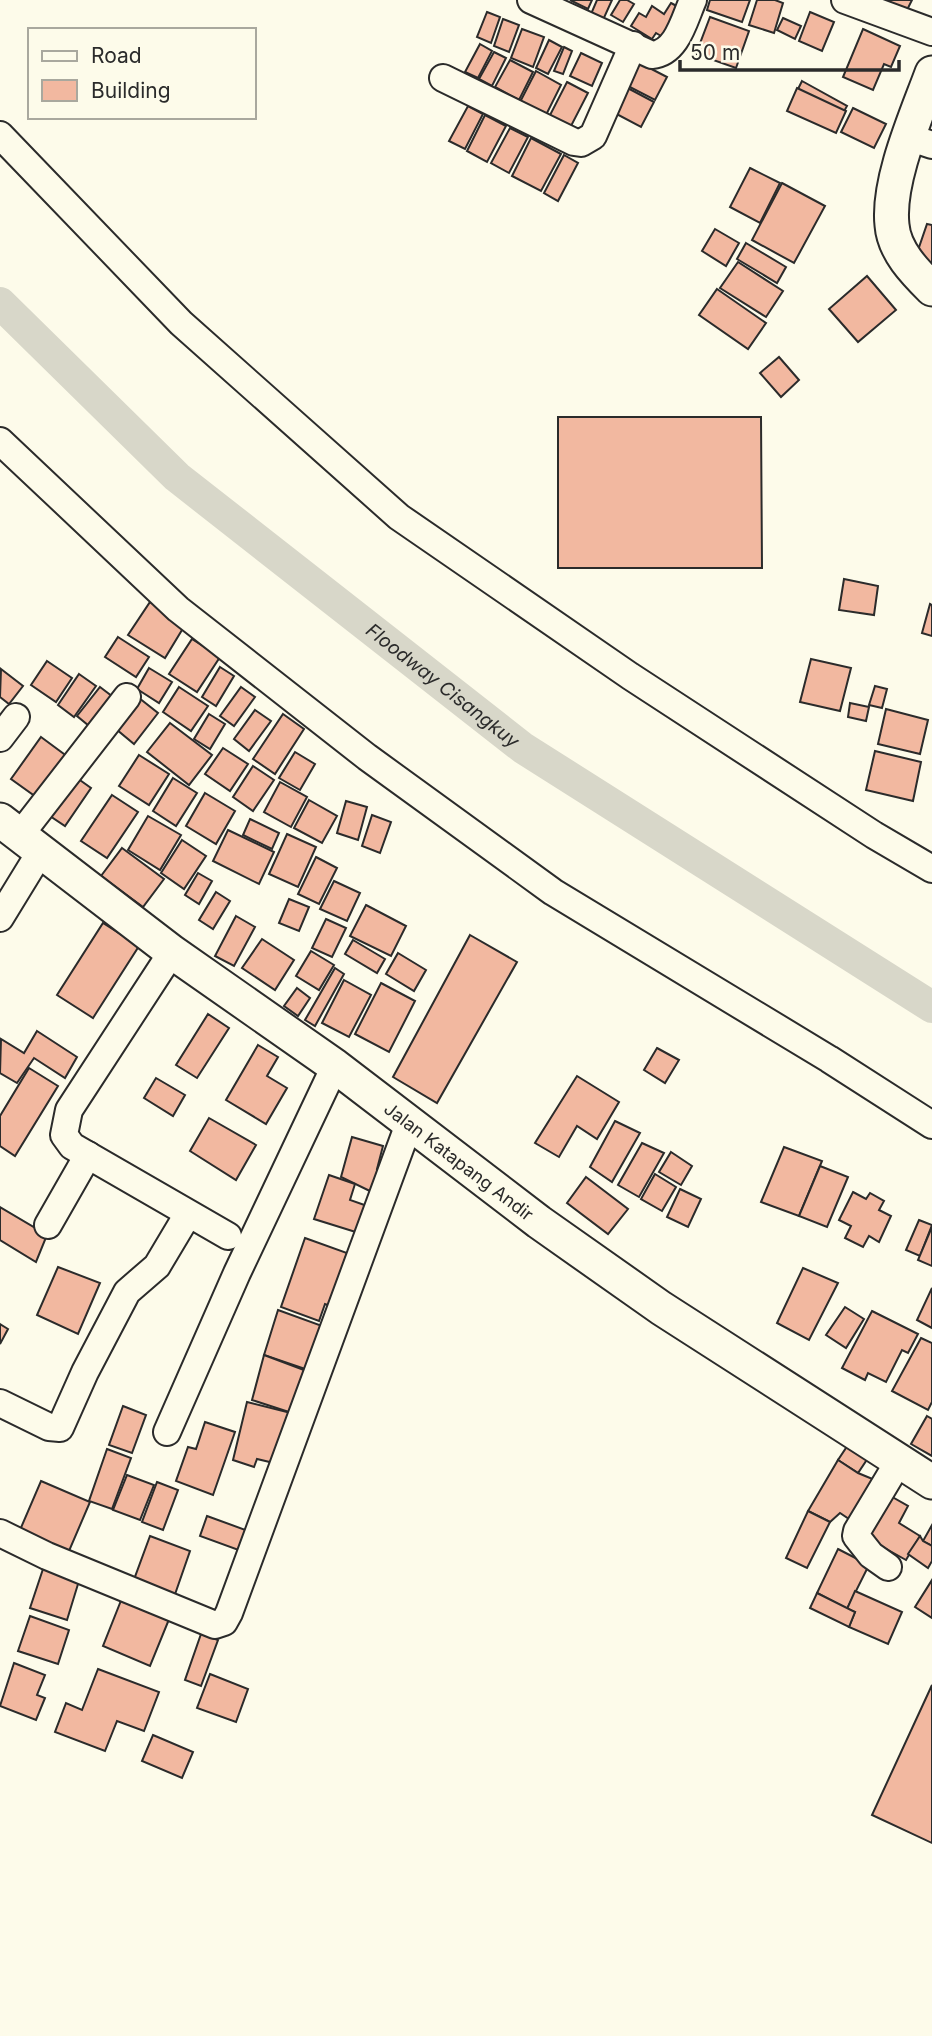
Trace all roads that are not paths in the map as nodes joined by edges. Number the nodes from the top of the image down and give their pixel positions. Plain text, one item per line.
1 (531, 0) edge
2 (694, 0) edge
3 (845, 0) edge
4 (932, 32) edge
5 (633, 45) junction
6 (932, 73) edge
7 (443, 79) dead end
8 (0, 135) edge
9 (920, 141) edge
10 (932, 289) edge
11 (0, 441) edge
12 (127, 697) dead end
13 (21, 835) edge
14 (932, 869) edge
15 (0, 918) edge
16 (172, 952) junction
17 (335, 1066) junction
18 (410, 1124) junction
19 (932, 1125) edge
20 (88, 1155) junction
21 (188, 1214) junction
22 (48, 1225) dead end
23 (229, 1236) dead end
24 (0, 1403) edge
25 (167, 1432) dead end
26 (899, 1461) junction
27 (932, 1482) edge
28 (0, 1533) edge
29 (888, 1567) dead end

1 - 5 street
2 - 5 street
3 - 4 street
5 - 7 street
6 - 9 street
8 - 14 street
9 - 10 street
11 - 19 street
12 - 13 street
13 - 15 street
13 - 16 street, Jalan Katapang Andir
16 - 17 street, Jalan Katapang Andir
16 - 20 street
17 - 18 street, Jalan Katapang Andir
17 - 25 street
18 - 26 street, Jalan Katapang Andir
18 - 28 street
20 - 21 street
20 - 22 street
21 - 23 street
21 - 24 street
26 - 27 street, Jalan Katapang Andir
26 - 29 street

